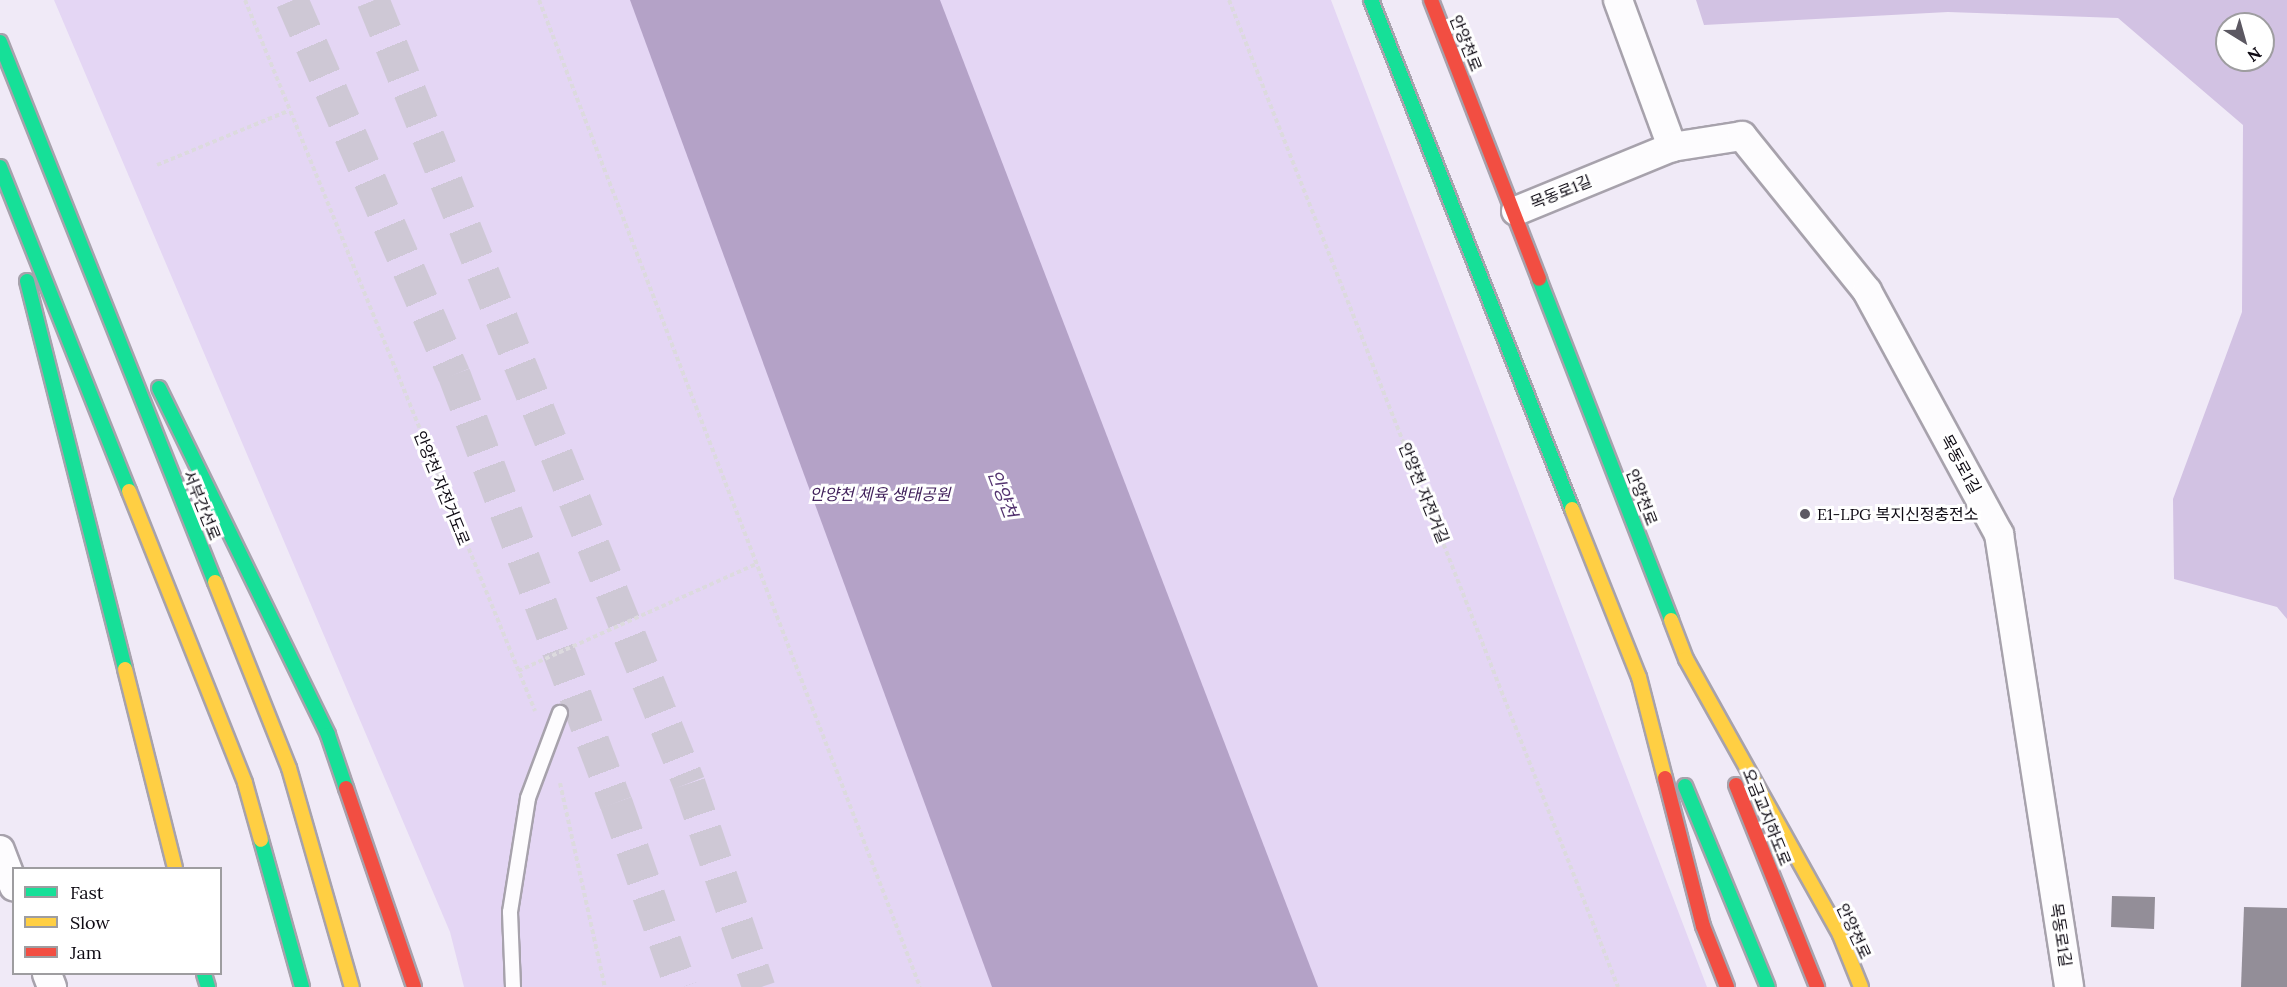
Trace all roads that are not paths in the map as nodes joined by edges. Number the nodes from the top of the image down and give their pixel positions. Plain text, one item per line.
1 (1371, 0) edge
2 (1431, 0) edge
3 (1618, 0) edge
4 (0, 42) edge
5 (1672, 147) junction
6 (42, 149) junction
7 (0, 167) edge
8 (1516, 211) junction
9 (136, 341) dead end
10 (151, 373) dead end
11 (1686, 659) junction
12 (1639, 676) junction
13 (560, 713) dead end
14 (0, 850) edge
15 (175, 867) edge
16 (12, 881) edge
17 (302, 987) edge
18 (352, 987) edge
19 (414, 987) edge
20 (513, 987) edge
21 (1727, 987) edge
22 (1768, 987) edge
23 (1817, 987) edge
24 (1861, 987) edge
25 (2069, 987) edge

1 - 12 main road
2 - 8 main road, 안양천로
3 - 5 street
4 - 6 main road, 서부간선로
5 - 8 street, 목동로1길
5 - 25 street, 목동로1길
6 - 9 main road
6 - 18 main road, 서부간선로
7 - 15 main road
7 - 17 main road
8 - 11 main road, 안양천로
10 - 19 main road
11 - 23 main road, 오금교지하도로
11 - 24 main road, 안양천로
12 - 21 main road
12 - 22 main road
13 - 20 lane
14 - 16 street

